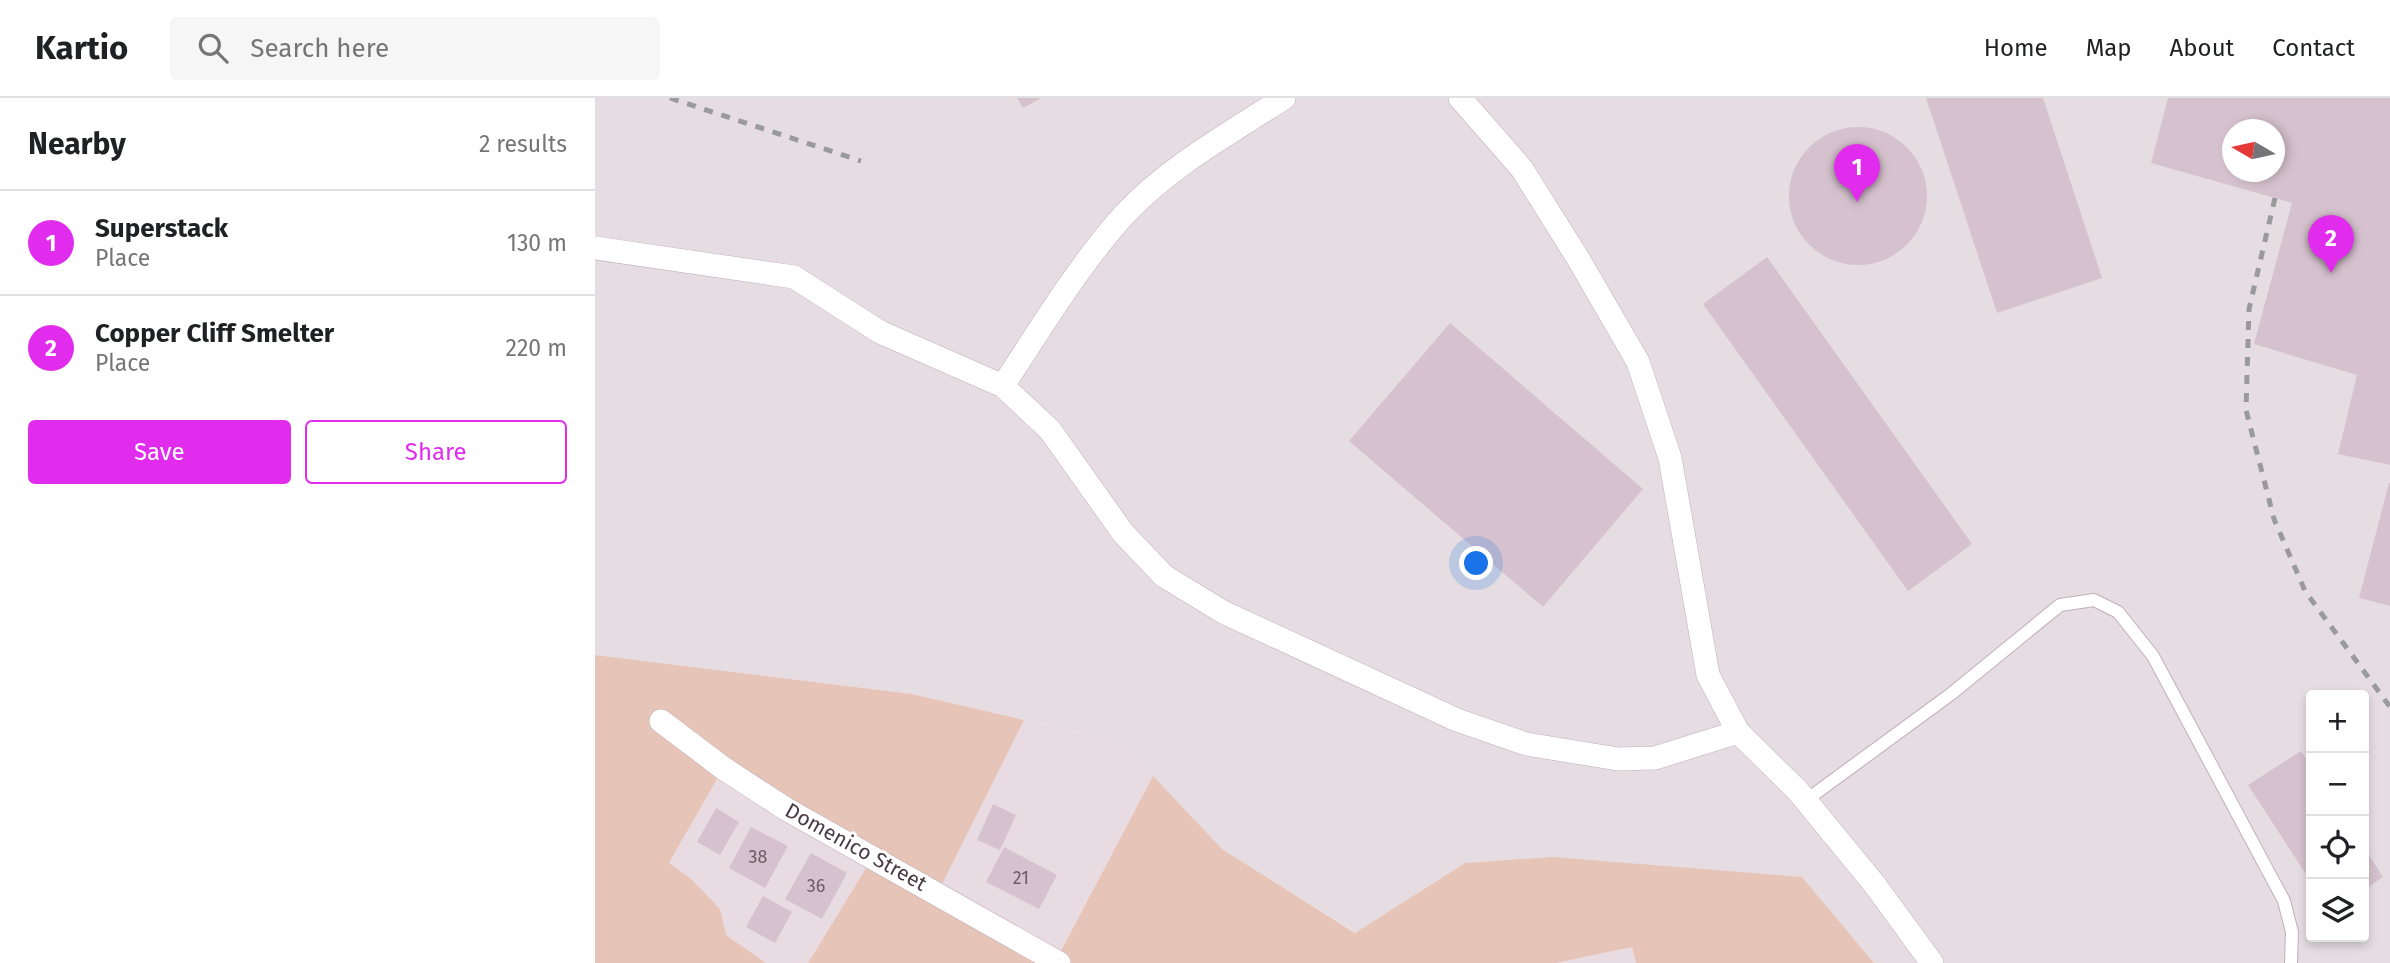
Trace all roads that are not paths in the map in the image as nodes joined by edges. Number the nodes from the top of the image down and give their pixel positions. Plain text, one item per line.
1 (1284, 98) edge
2 (1460, 98) edge
3 (595, 247) edge
4 (1003, 386) junction
5 (661, 721) dead end
6 (1738, 732) junction
7 (1805, 801) junction
8 (1059, 963) edge
9 (1932, 963) edge
10 (2291, 963) edge

1 - 4 street
2 - 6 street
3 - 4 street
4 - 6 street
5 - 8 street, Domenico Street
6 - 7 street
7 - 9 street
7 - 10 lane

